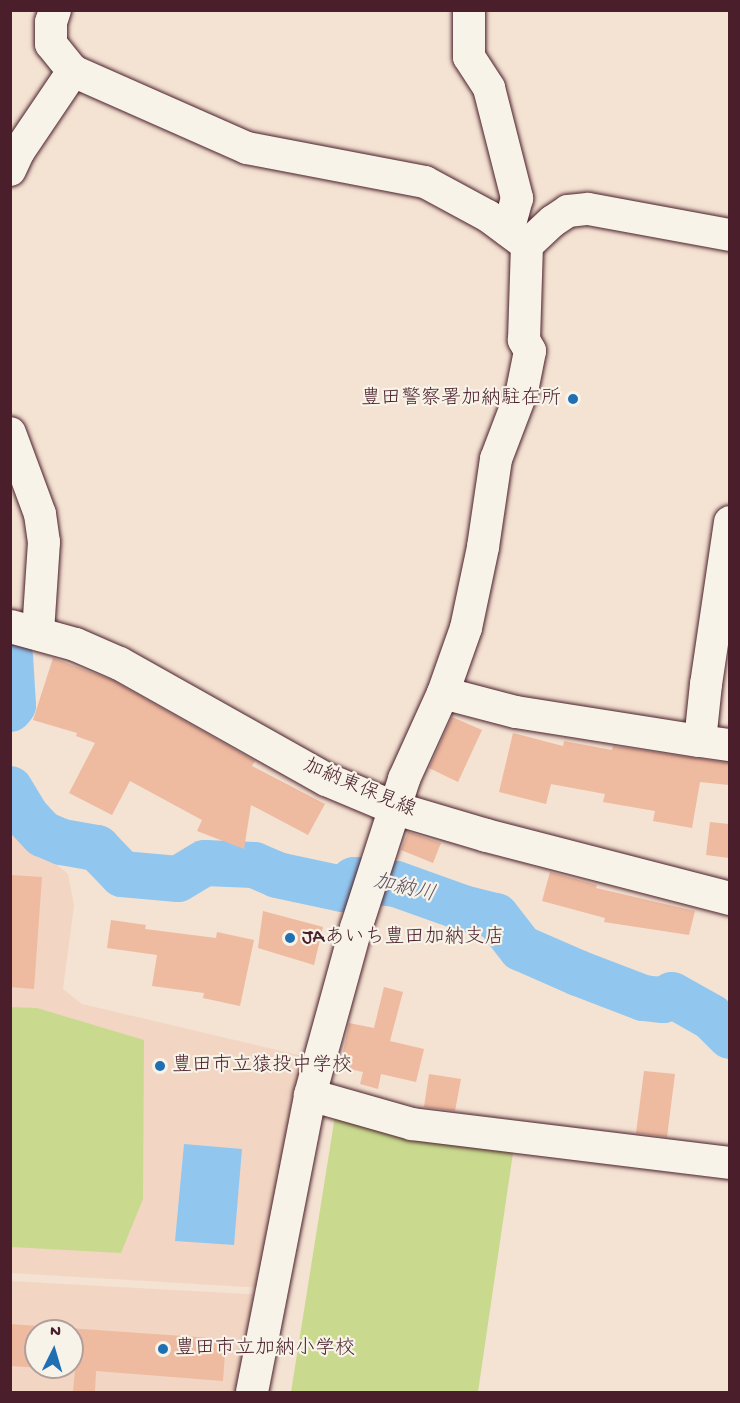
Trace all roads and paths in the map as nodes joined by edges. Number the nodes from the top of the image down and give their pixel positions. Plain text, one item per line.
1 (55, 10) edge
2 (469, 10) edge
3 (73, 71) junction
4 (10, 170) edge
5 (729, 235) edge
6 (518, 238) junction
7 (10, 433) edge
8 (729, 522) edge
9 (24, 629) edge
10 (443, 693) junction
11 (715, 743) edge
12 (395, 808) junction
13 (729, 898) edge
14 (310, 1095) junction
15 (729, 1163) edge
16 (252, 1392) edge

1 - 3 street
2 - 6 street
3 - 4 street
3 - 6 street
5 - 6 street
6 - 10 street
7 - 9 street
8 - 11 street
9 - 12 main road, 加納東保見線
10 - 11 street
10 - 12 street
12 - 13 main road, 加納東保見線
12 - 14 street
14 - 15 street
14 - 16 street

